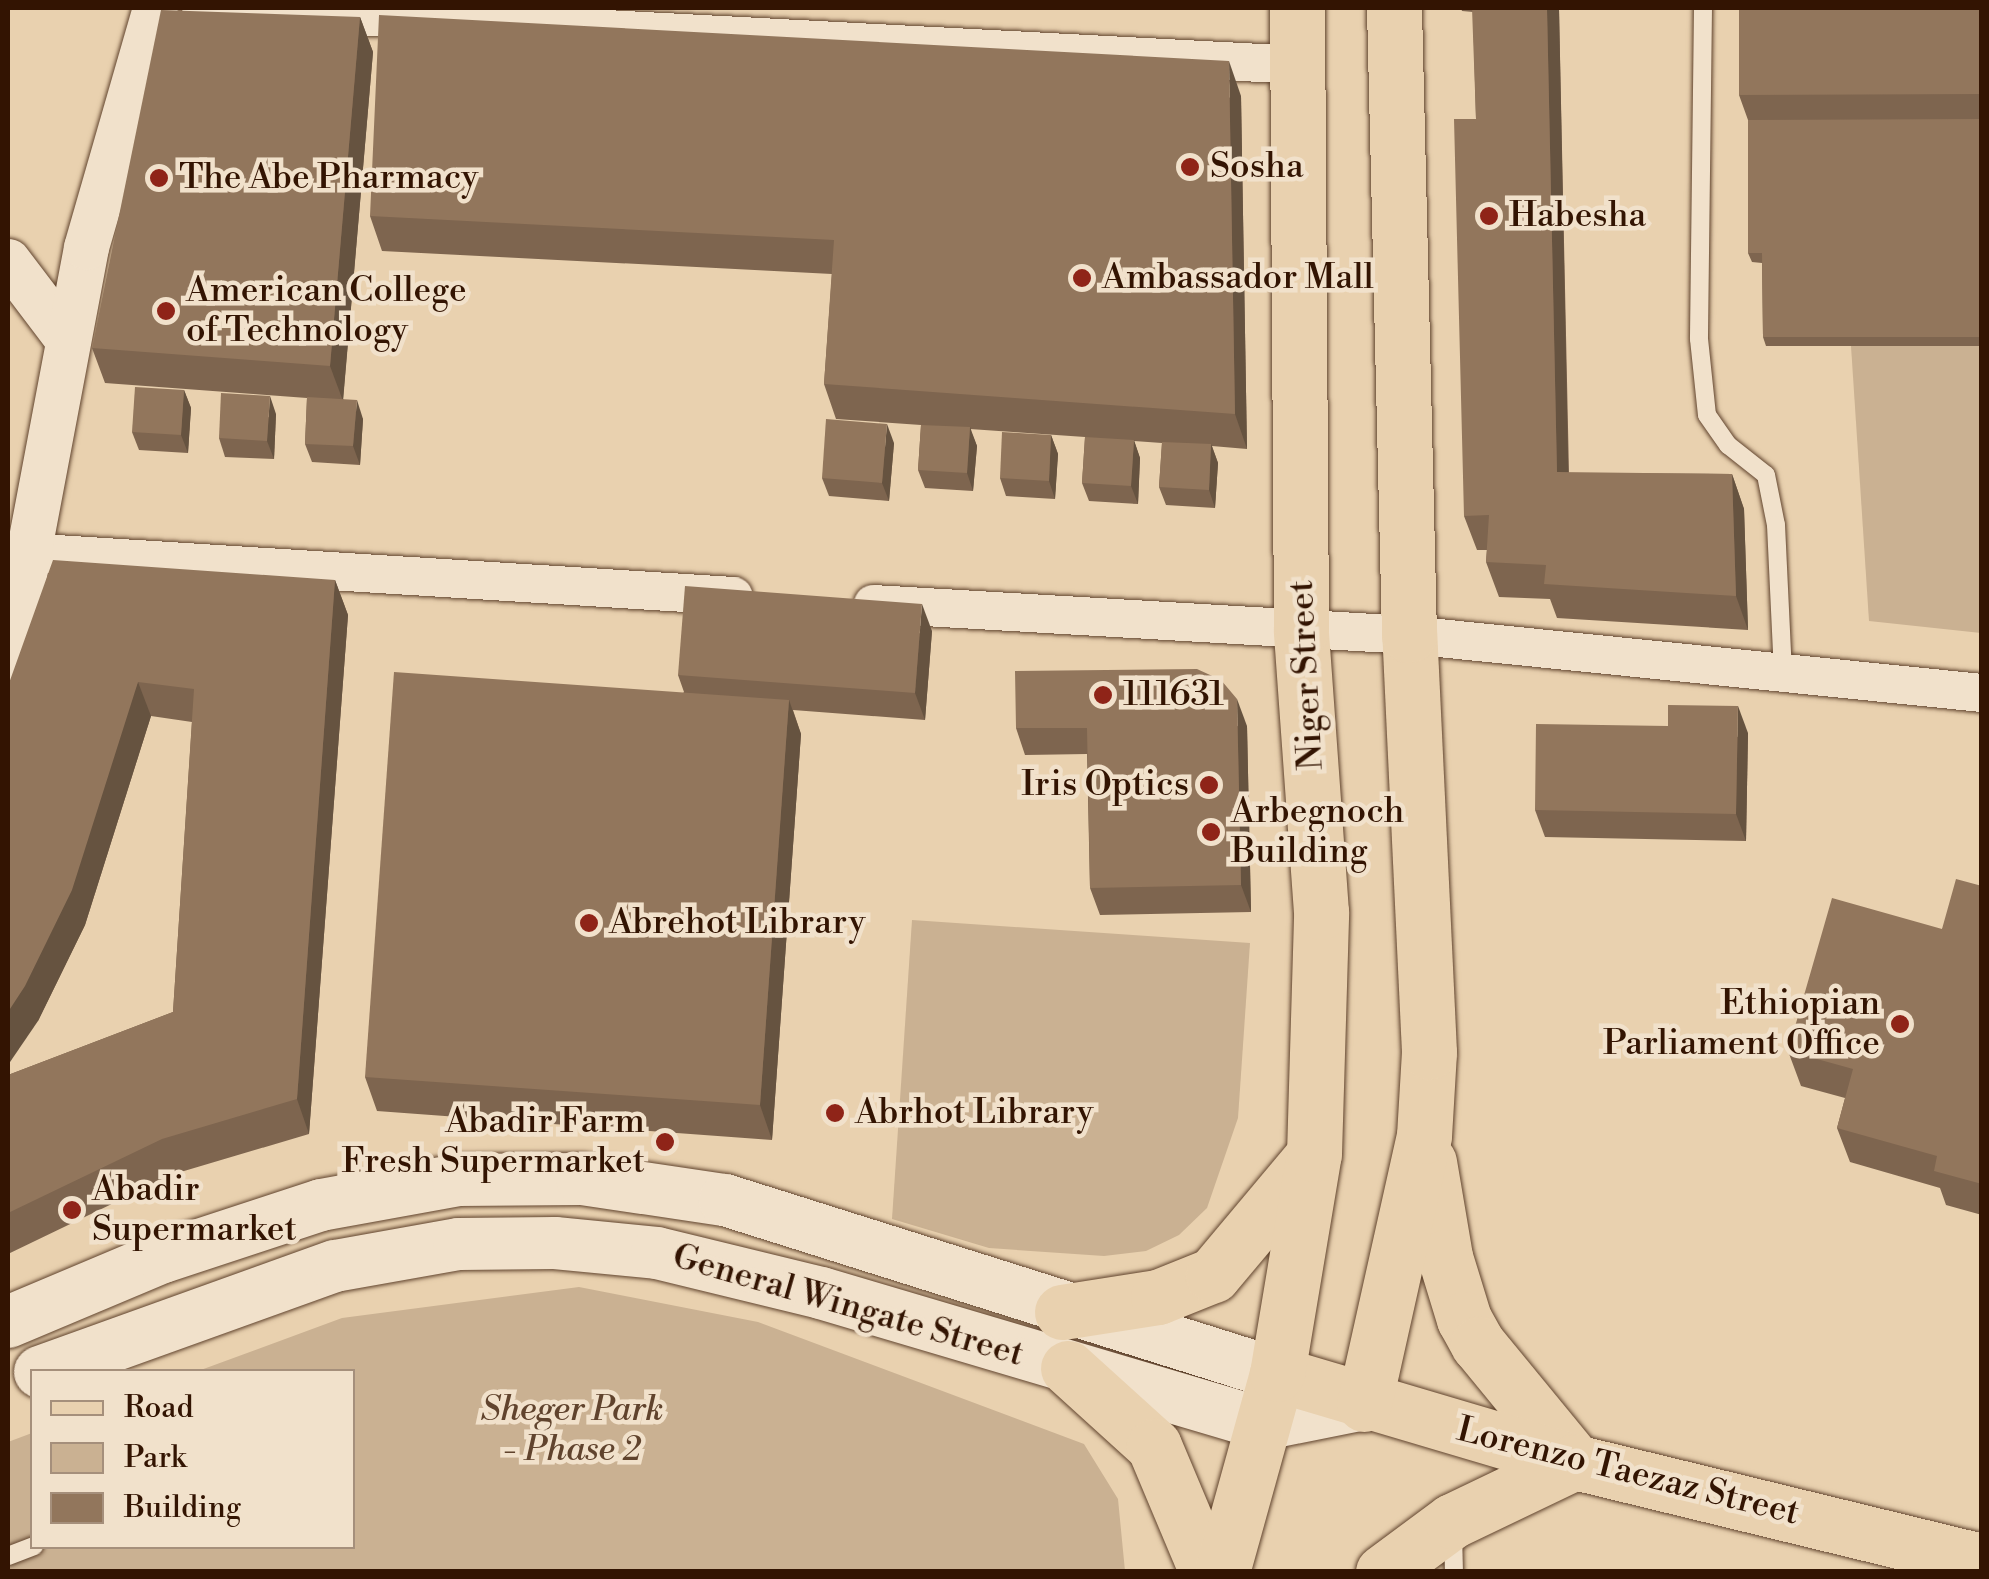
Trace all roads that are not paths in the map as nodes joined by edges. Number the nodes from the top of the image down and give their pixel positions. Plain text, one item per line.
1 (155, 8) edge
2 (201, 8) edge
3 (1298, 8) edge
4 (1394, 8) edge
5 (1703, 8) edge
6 (1298, 64) junction
7 (8, 261) edge
8 (68, 340) junction
9 (18, 552) edge
10 (774, 598) edge
11 (833, 602) edge
12 (1302, 630) junction
13 (1409, 635) junction
14 (8, 660) edge
15 (1783, 673) junction
16 (1982, 693) edge
17 (1424, 1136) junction
18 (1314, 1154) junction
19 (320, 1204) junction
20 (335, 1266) junction
21 (1062, 1312) junction
22 (8, 1322) edge
23 (1068, 1368) junction
24 (48, 1369) edge
25 (1270, 1399) junction
26 (1364, 1404) junction
27 (1575, 1462) junction
28 (1453, 1546) edge
29 (1982, 1560) edge
30 (1206, 1572) edge
31 (1222, 1572) edge
32 (1383, 1572) edge

1 - 8 street
2 - 6 street
3 - 6 main road, Niger Street
4 - 13 main road
5 - 15 lane
6 - 12 main road, Niger Street
7 - 8 street
8 - 9 street
9 - 10 street
9 - 14 street
11 - 12 street
12 - 13 street
12 - 18 main road, Niger Street
13 - 15 street
13 - 17 main road
15 - 16 street
17 - 26 main road
17 - 27 main road
18 - 21 main road
18 - 25 main road, Niger Street
19 - 20 main road
19 - 21 main road, General Wingate Street
19 - 22 main road, General Wingate Street
20 - 23 main road, General Wingate Street
20 - 24 main road, General Wingate Street
21 - 25 main road, General Wingate Street
23 - 25 main road, General Wingate Street
23 - 30 main road
25 - 26 main road, Lorenzo Taezaz Street
25 - 31 main road, Niger Street
26 - 27 main road, Lorenzo Taezaz Street
27 - 28 main road
27 - 29 main road, Lorenzo Taezaz Street
28 - 32 main road

